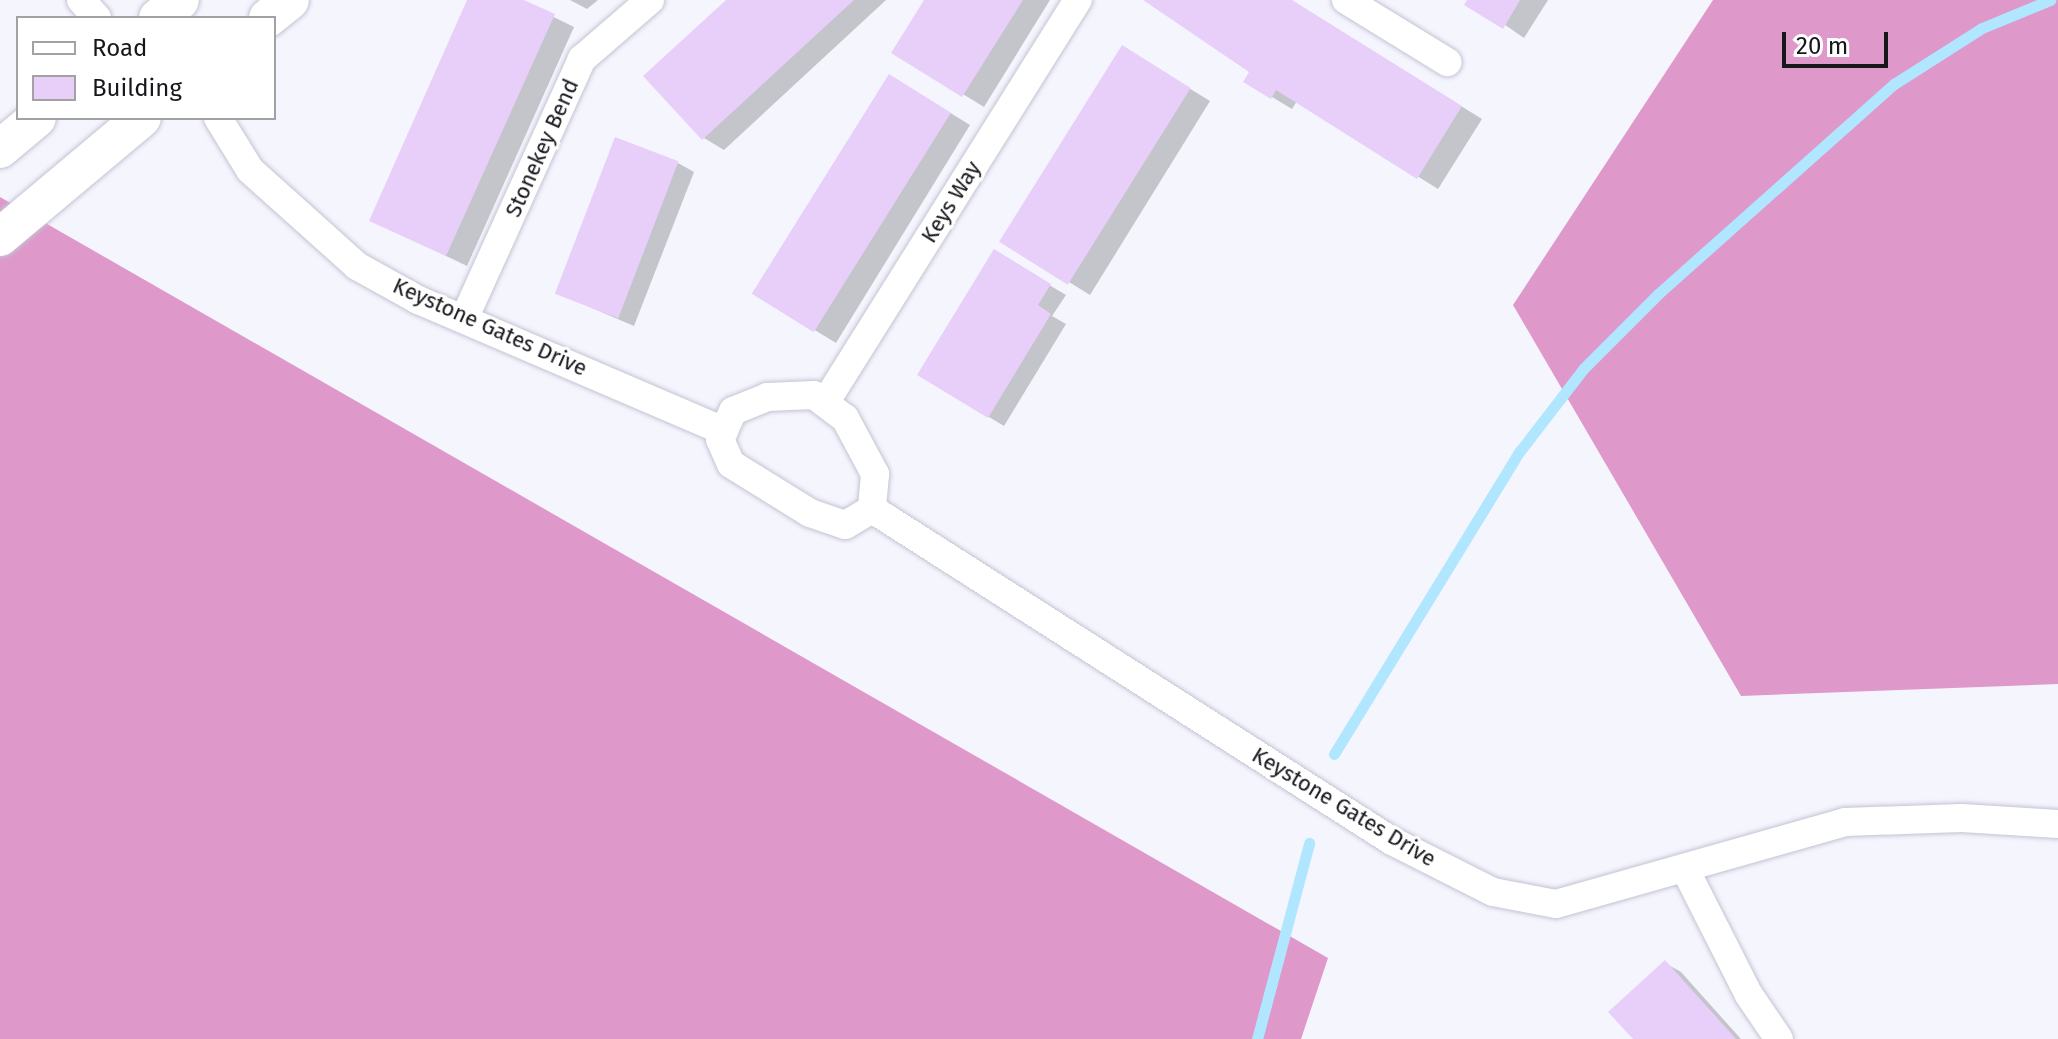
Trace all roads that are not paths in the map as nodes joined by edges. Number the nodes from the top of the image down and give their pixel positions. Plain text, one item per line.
1 (81, 0) edge
2 (180, 0) edge
3 (290, 0) edge
4 (650, 0) edge
5 (1078, 0) edge
6 (1346, 0) edge
7 (95, 16) edge
8 (160, 16) edge
9 (270, 16) edge
10 (1447, 62) dead end
11 (35, 120) edge
12 (140, 120) edge
13 (219, 120) edge
14 (0, 149) edge
15 (0, 237) edge
16 (464, 319) junction
17 (825, 403) junction
18 (724, 431) junction
19 (872, 509) junction
20 (2058, 824) edge
21 (1685, 869) junction
22 (1779, 1039) edge

1 - 7 street
2 - 8 main road
3 - 9 main road
4 - 16 street, Stonekey Bend
5 - 17 street, Keys Way
6 - 10 street
11 - 14 main road
12 - 15 main road
13 - 16 street, Keystone Gates Drive
16 - 18 street, Keystone Gates Drive
17 - 18 street
17 - 19 street
18 - 19 street
19 - 21 street, Keystone Gates Drive
20 - 21 street, Keystone Gates Drive
21 - 22 street

